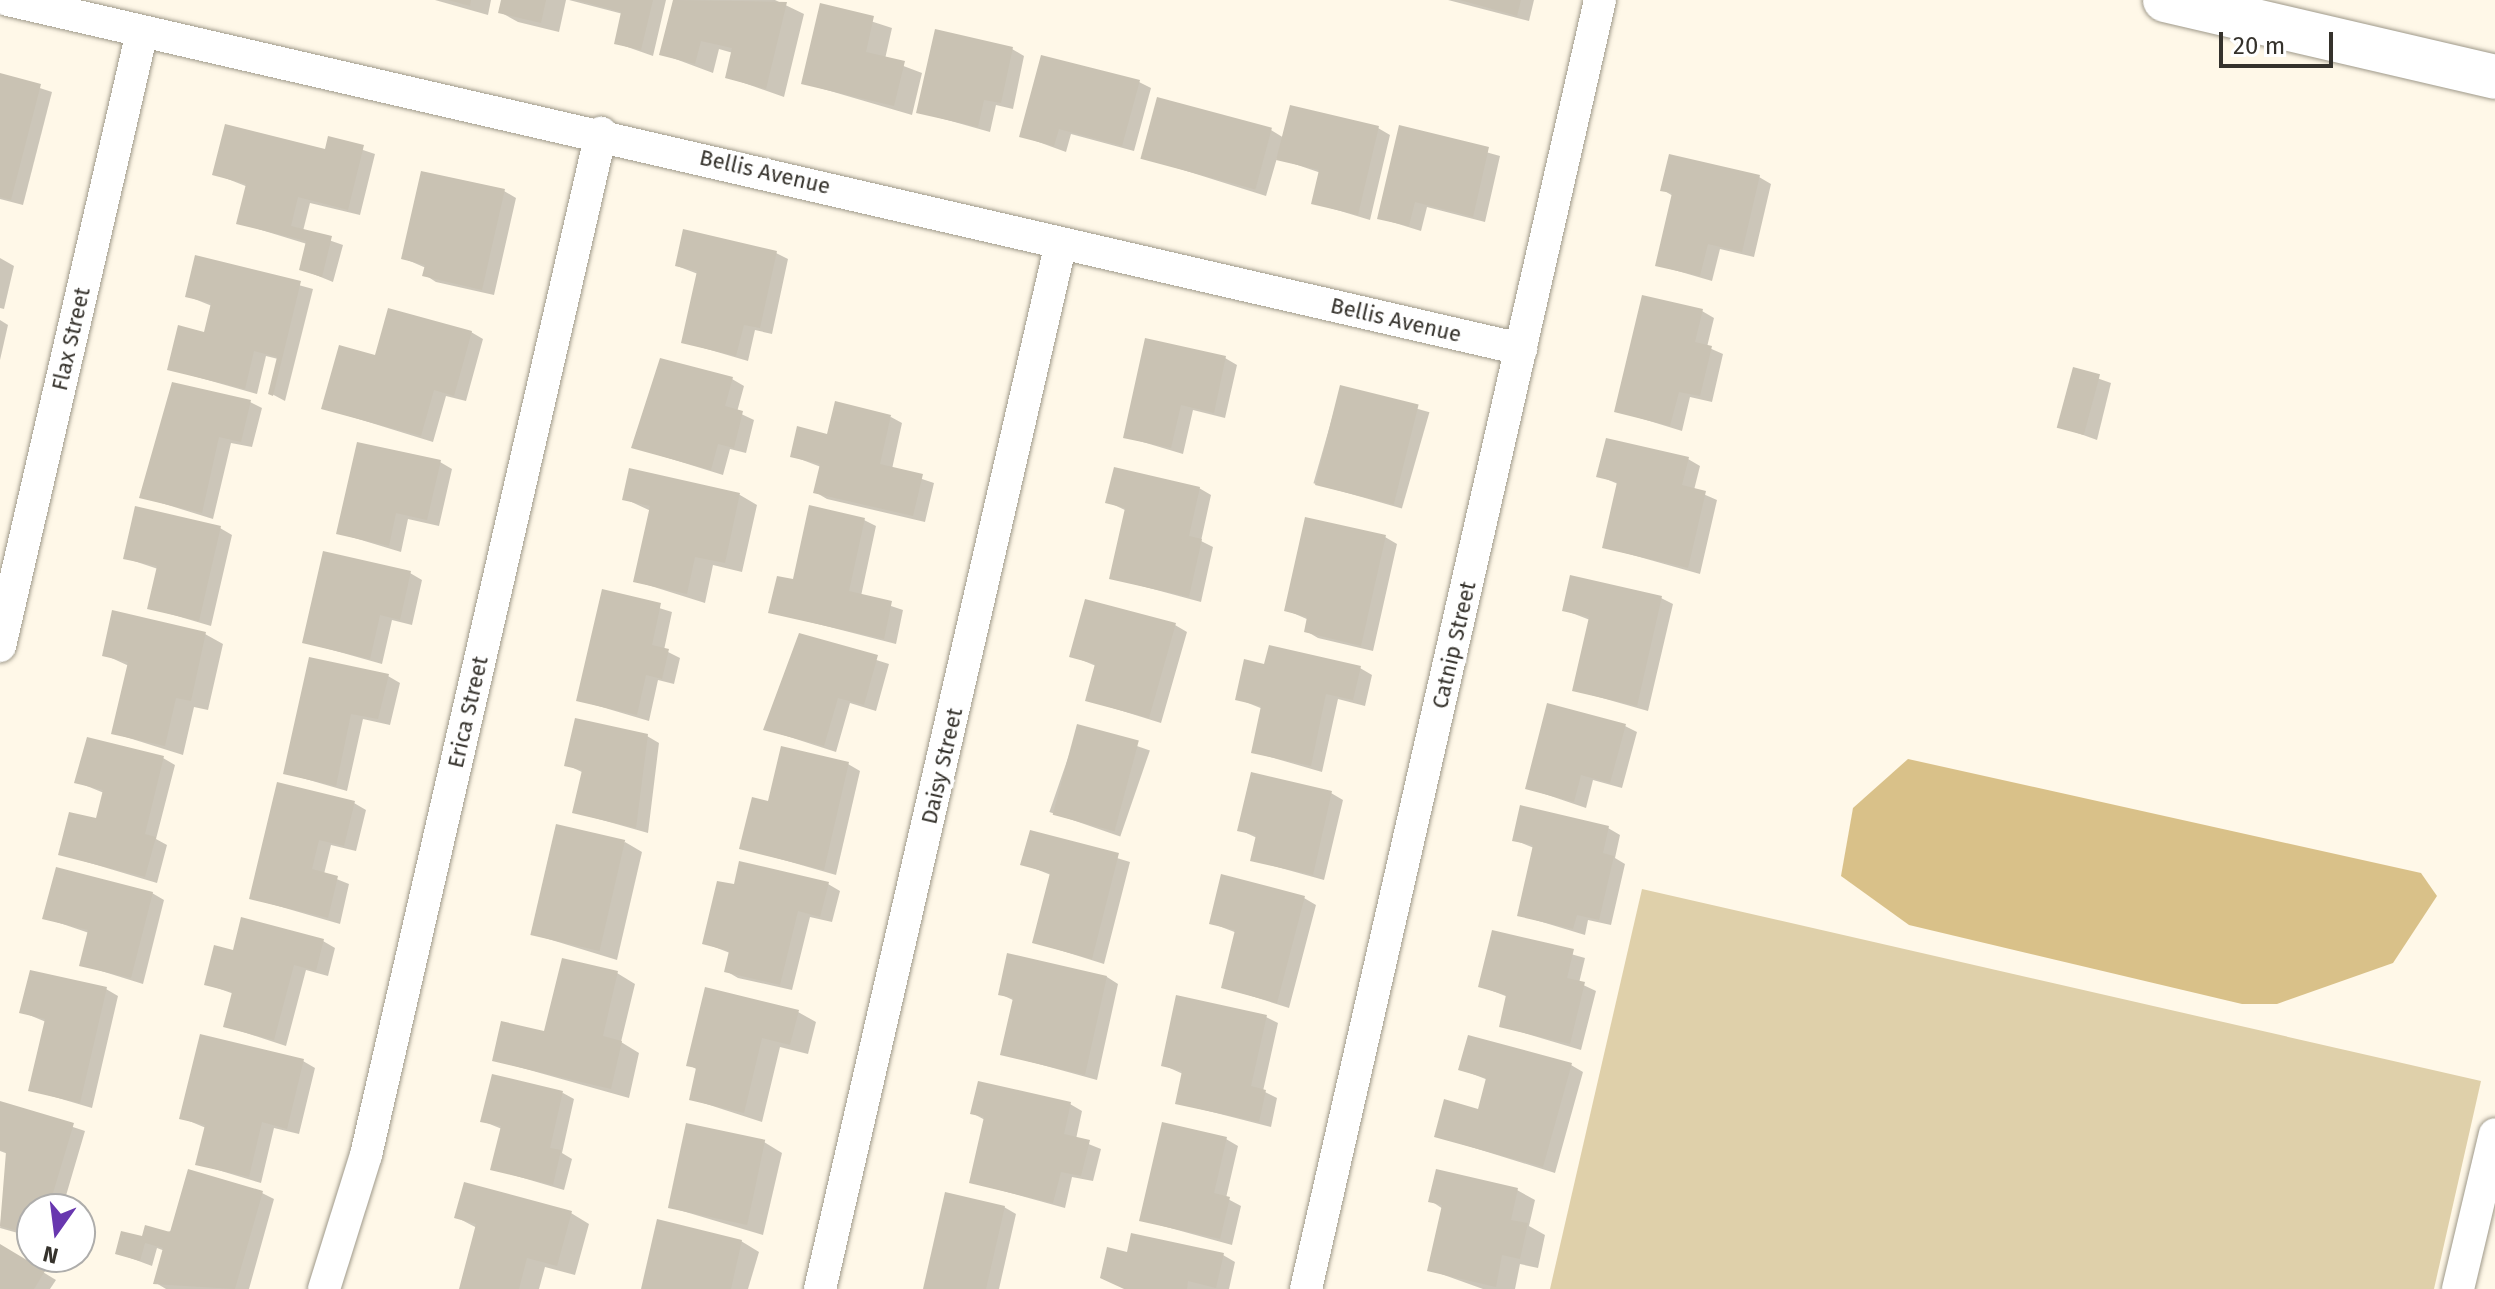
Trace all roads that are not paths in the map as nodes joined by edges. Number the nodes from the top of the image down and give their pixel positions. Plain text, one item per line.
1 (8, 0) edge
2 (1600, 0) edge
3 (2165, 0) edge
4 (2217, 6) edge
5 (142, 32) junction
6 (2495, 77) edge
7 (601, 133) junction
8 (1061, 243) junction
9 (1521, 349) junction
10 (0, 646) edge
11 (2495, 1134) edge
12 (324, 1289) edge
13 (820, 1289) edge
14 (1306, 1289) edge
15 (2458, 1289) edge

1 - 5 street, Bellis Avenue
2 - 9 street, Catnip Street
3 - 4 street
4 - 6 street
5 - 7 street, Bellis Avenue
5 - 10 street, Flax Street
7 - 8 street, Bellis Avenue
7 - 12 street, Erica Street
8 - 9 street, Bellis Avenue
8 - 13 street, Daisy Street
9 - 14 street, Catnip Street
11 - 15 street

